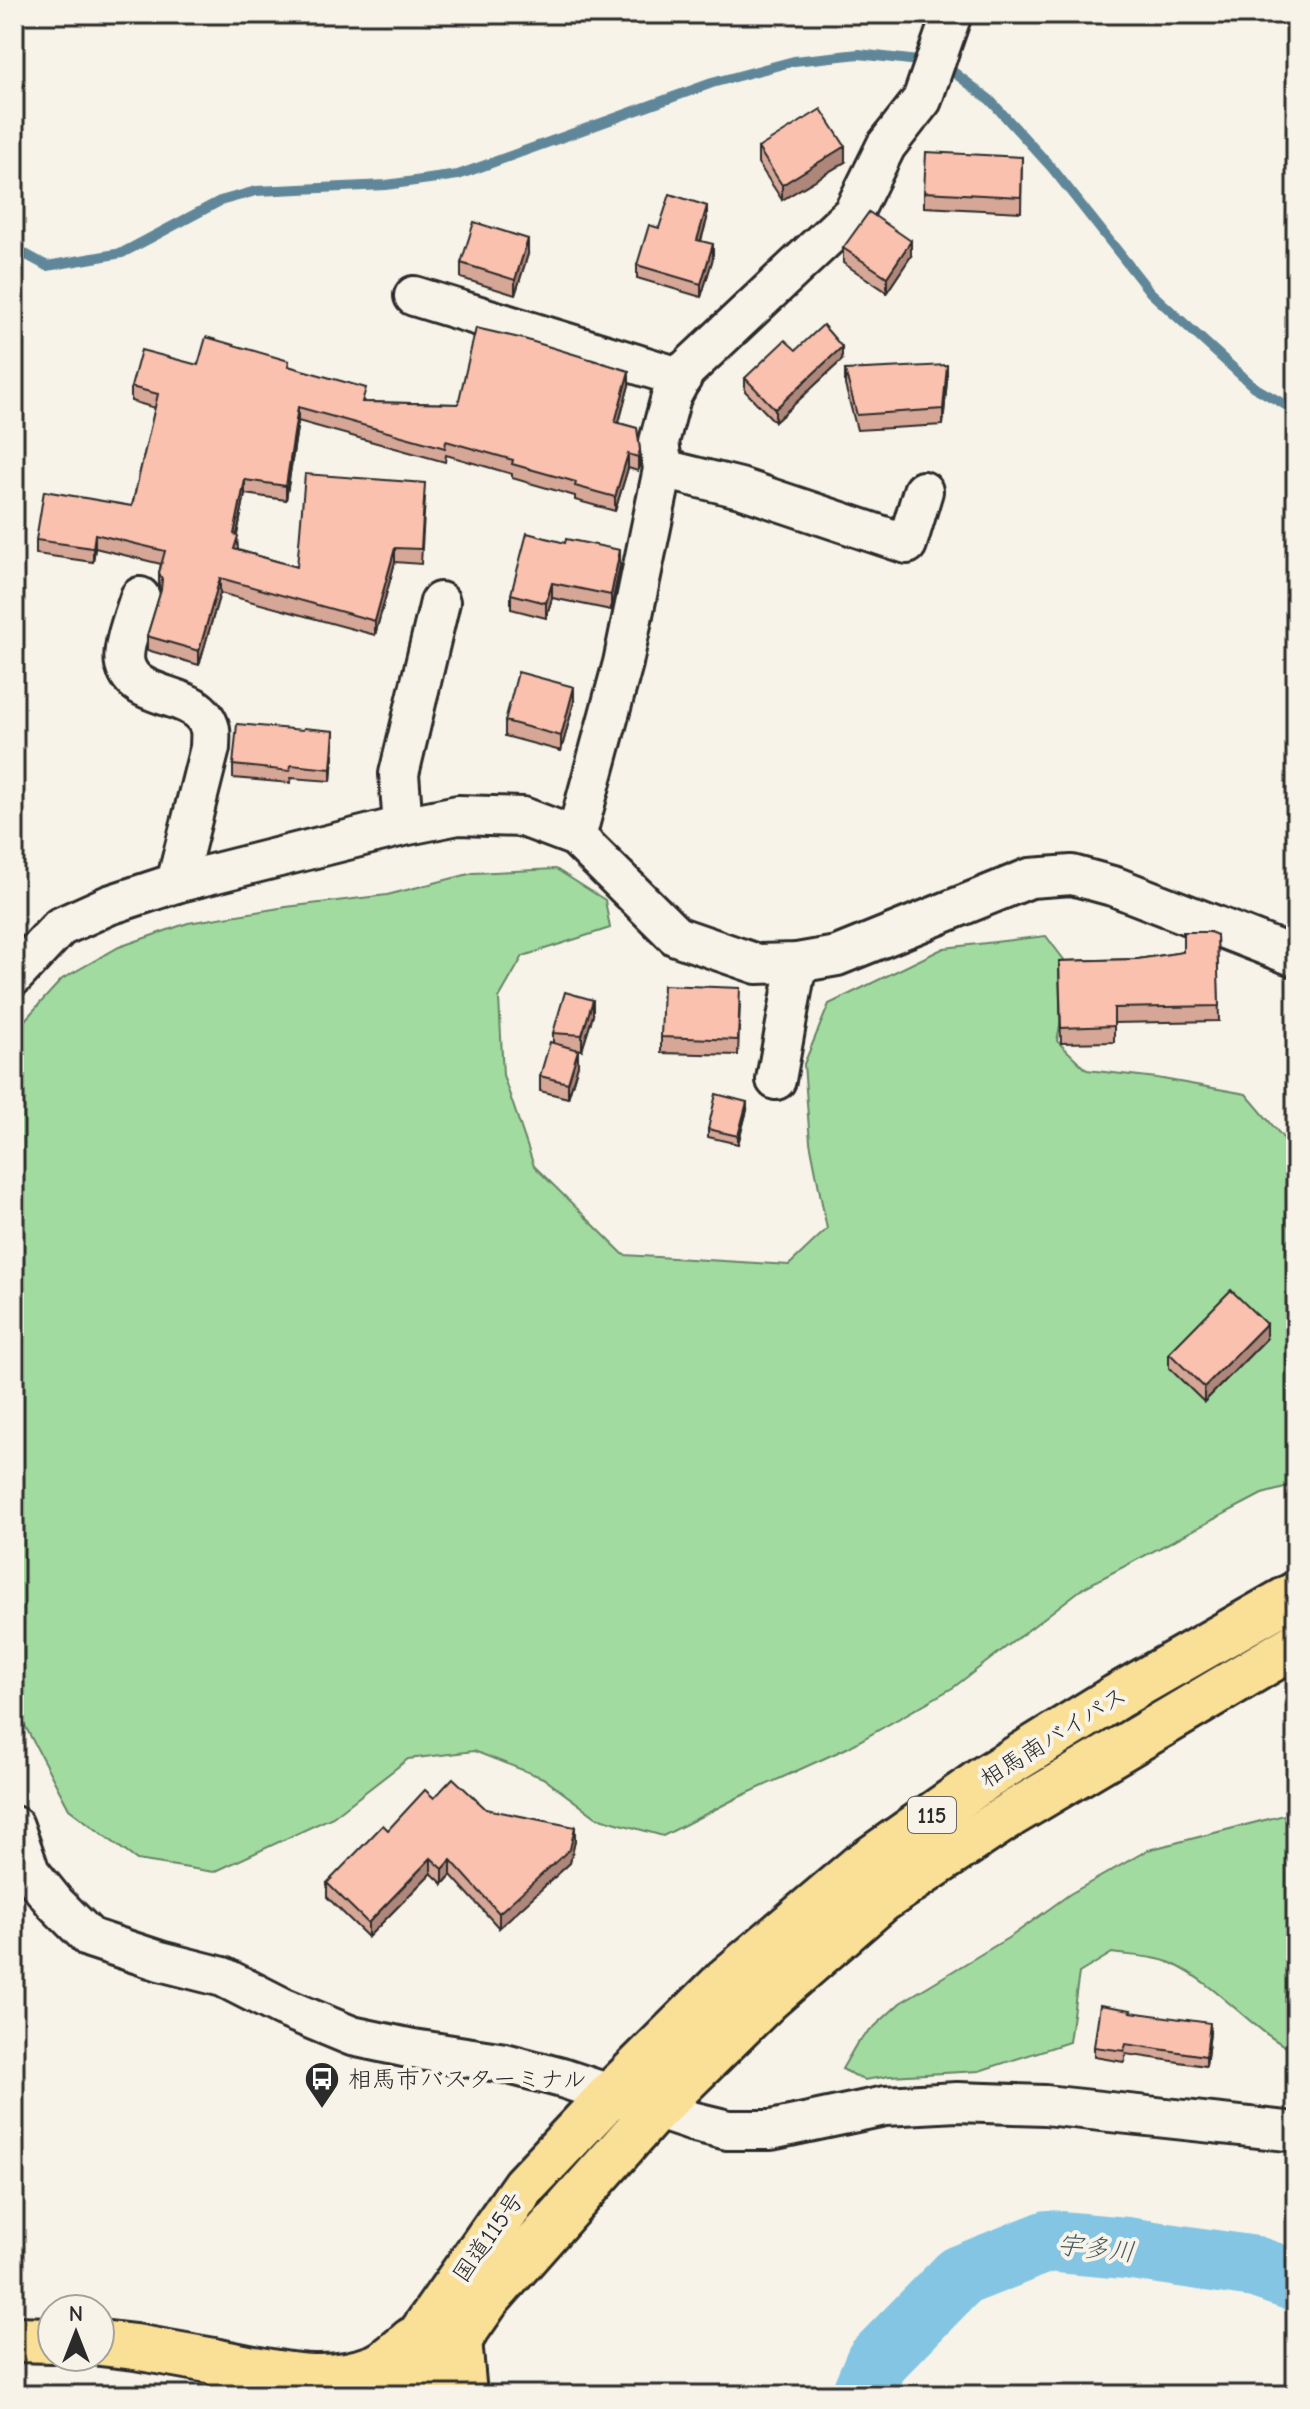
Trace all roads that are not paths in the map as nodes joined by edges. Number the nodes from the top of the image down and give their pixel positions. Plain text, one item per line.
1 (952, 14) edge
2 (414, 296) dead end
3 (682, 378) junction
4 (663, 469) junction
5 (923, 491) dead end
6 (140, 597) dead end
7 (440, 602) dead end
8 (403, 826) junction
9 (576, 837) junction
10 (176, 883) junction
11 (1296, 957) edge
12 (797, 963) junction
13 (14, 976) edge
14 (776, 1080) dead end
15 (1296, 1594) edge
16 (1296, 1645) edge
17 (14, 1826) edge
18 (611, 2094) junction
19 (656, 2109) junction
20 (1296, 2132) edge
21 (441, 2335) junction
22 (14, 2339) edge
23 (36, 2340) edge
24 (116, 2345) edge
25 (214, 2361) junction
26 (264, 2395) edge
27 (384, 2395) edge
28 (421, 2395) edge
29 (464, 2395) edge

1 - 3 street
2 - 3 street
3 - 4 street
4 - 5 street
4 - 9 street
6 - 10 street
7 - 8 street
8 - 9 street
8 - 10 street
9 - 12 street
10 - 13 street
11 - 12 street
12 - 14 street
15 - 18 highway, 相馬南バイパス / 115
16 - 19 highway, 相馬南バイパス / 115
17 - 18 street
18 - 19 street
18 - 21 highway, 国道115号 / 115
19 - 20 street
19 - 21 highway, 国道115号 / 115
21 - 25 highway
21 - 27 highway, 国道115号 / 115
21 - 28 highway, 国道115号 / 115
21 - 29 highway
22 - 23 highway
24 - 25 highway
25 - 26 highway

